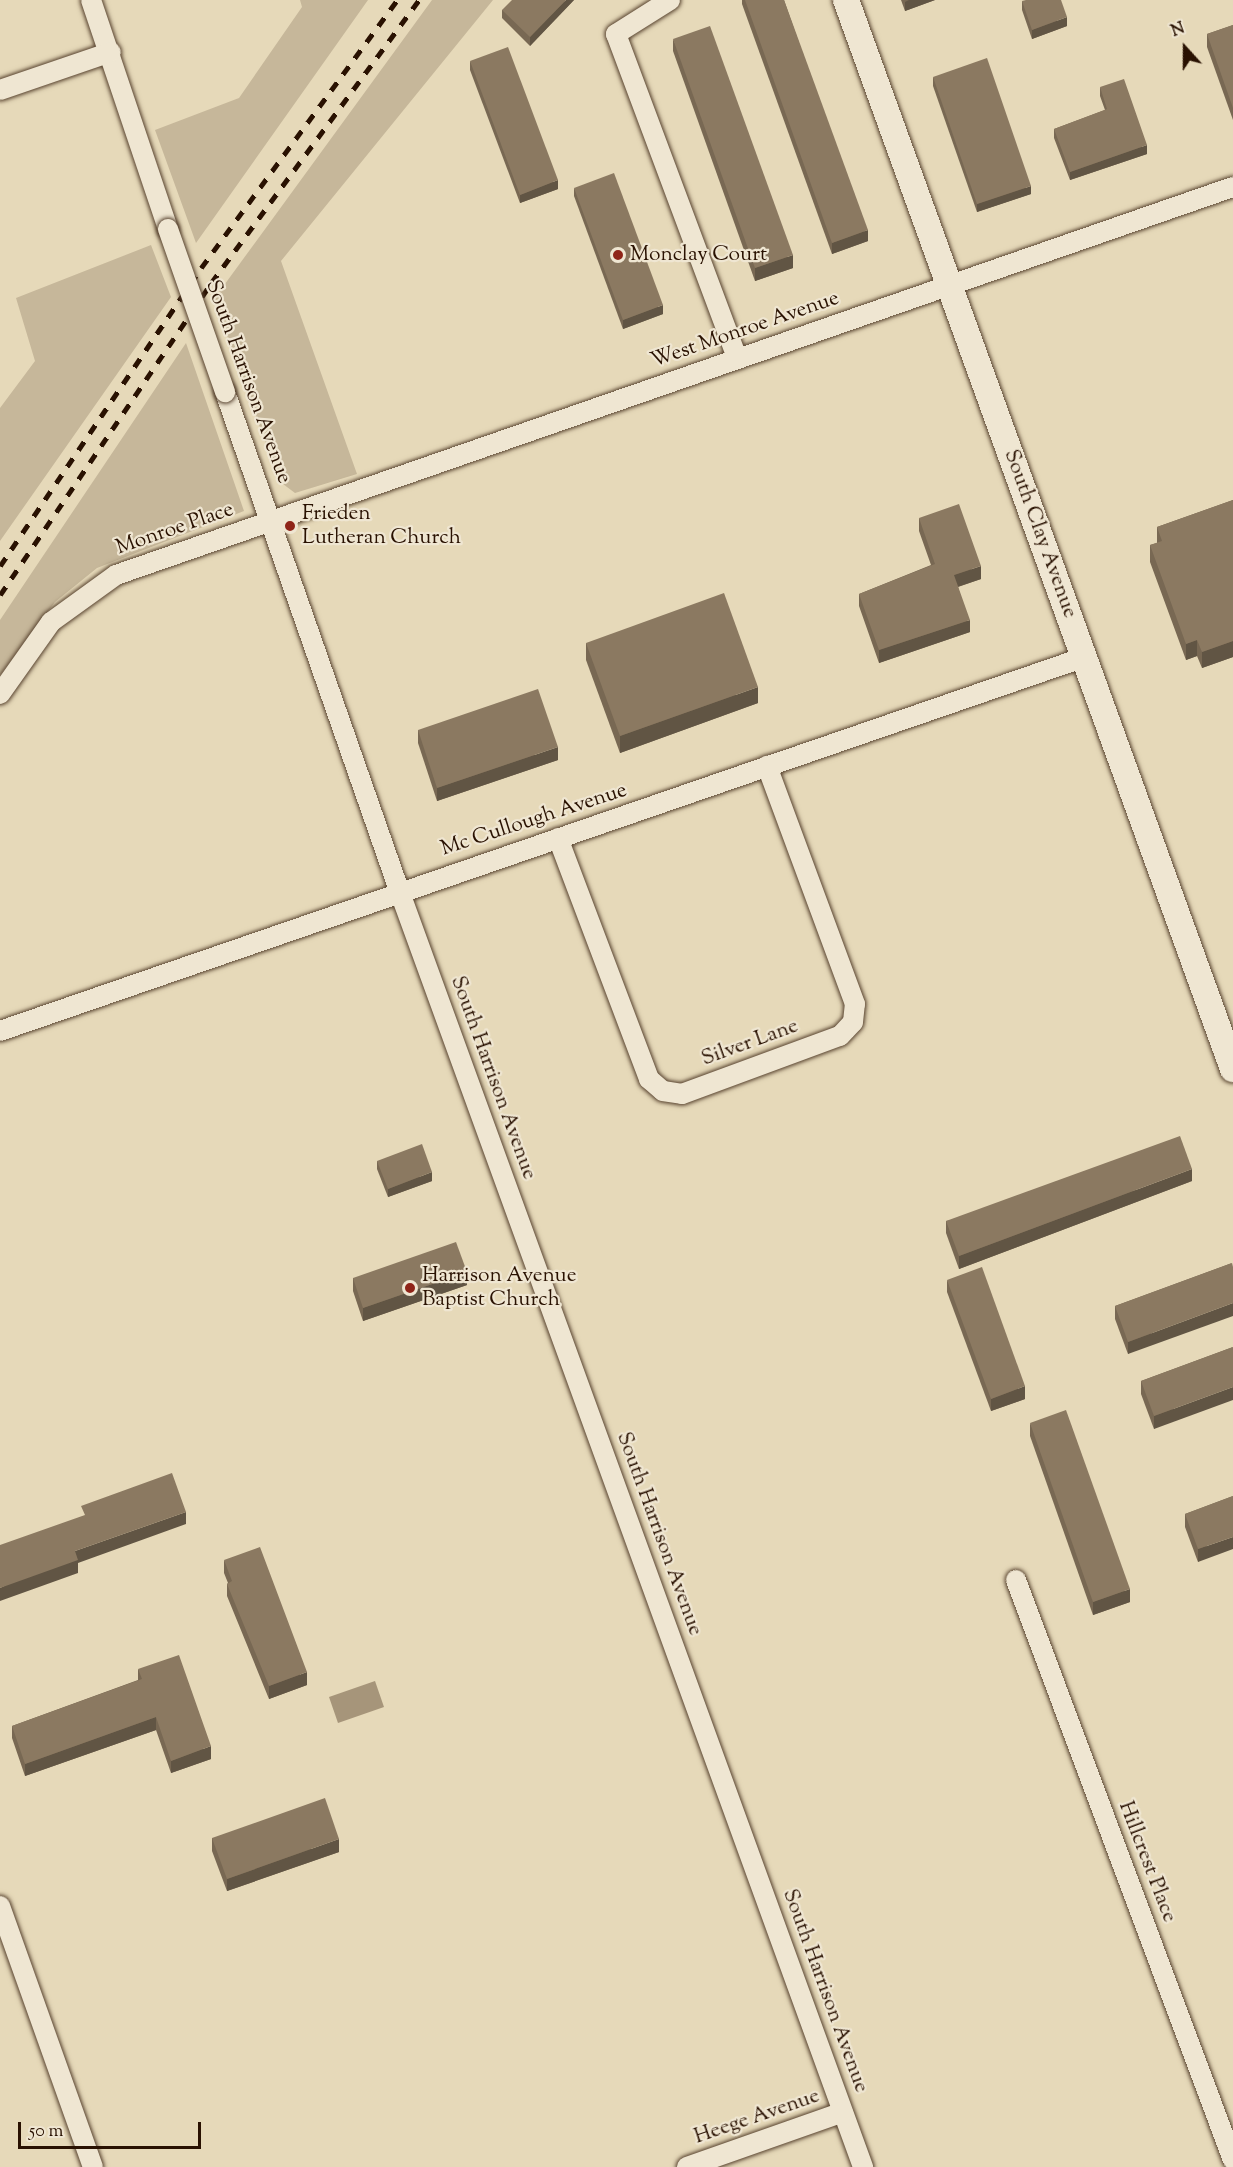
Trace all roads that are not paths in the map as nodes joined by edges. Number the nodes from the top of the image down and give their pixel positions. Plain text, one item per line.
1 (92, 0) edge
2 (670, 0) edge
3 (846, 0) edge
4 (111, 52) junction
5 (0, 90) edge
6 (1233, 187) edge
7 (949, 287) junction
8 (737, 357) junction
9 (273, 522) junction
10 (1084, 657) junction
11 (0, 694) edge
12 (767, 766) junction
13 (558, 838) junction
14 (399, 890) junction
15 (0, 1031) edge
16 (1233, 1069) edge
17 (1016, 1580) dead end
18 (0, 1906) edge
19 (843, 2112) junction
20 (1233, 2160) edge
21 (93, 2167) edge
22 (687, 2167) edge
23 (863, 2167) edge

1 - 4 street, South Harrison Avenue
2 - 8 street
3 - 7 street, South Clay Avenue
4 - 5 street
4 - 9 street, South Harrison Avenue, bridge
6 - 7 street, West Monroe Avenue
7 - 8 street, West Monroe Avenue
7 - 10 street, South Clay Avenue
8 - 9 street, West Monroe Avenue
9 - 11 street, Monroe Place
9 - 14 street, South Harrison Avenue
10 - 12 street, Mc Cullough Avenue
10 - 16 street, South Clay Avenue
12 - 13 street, Mc Cullough Avenue
12 - 13 street, Silver Lane
13 - 14 street, Mc Cullough Avenue
14 - 15 street, Mc Cullough Avenue
14 - 19 street, South Harrison Avenue
17 - 20 street, Hillcrest Place
18 - 21 street
19 - 22 street, Heege Avenue
19 - 23 street, South Harrison Avenue

